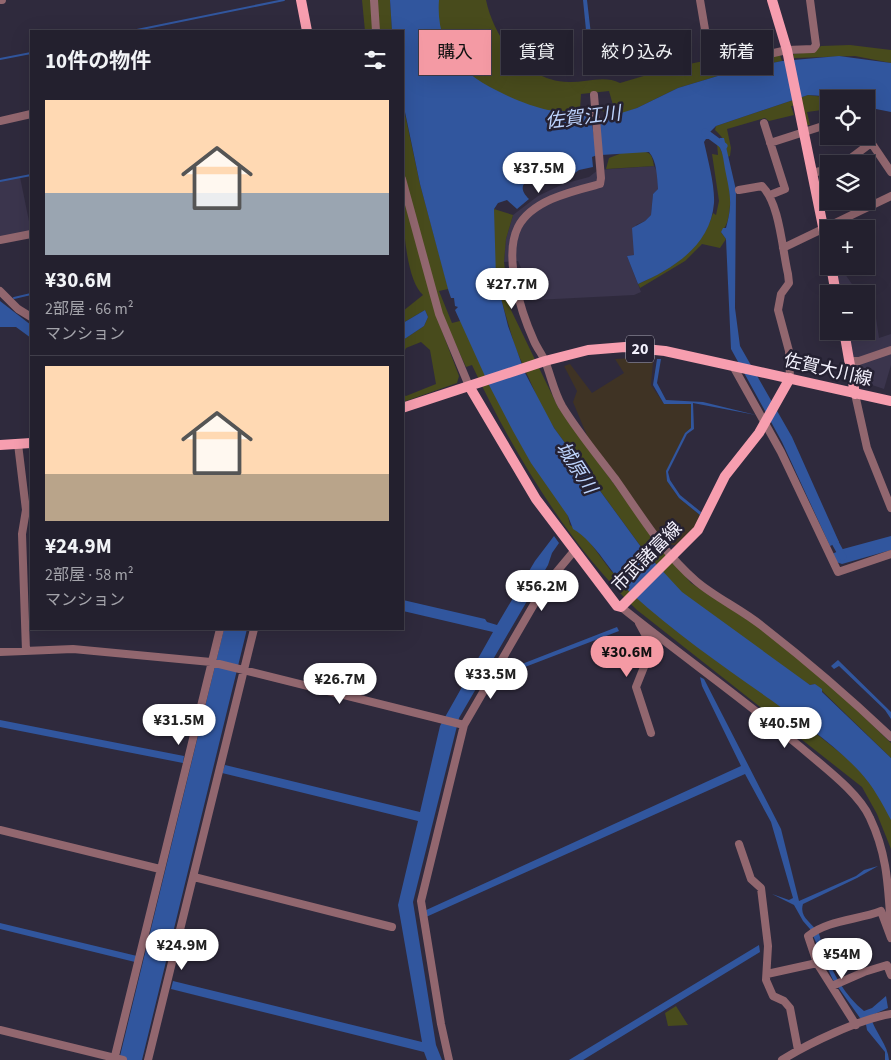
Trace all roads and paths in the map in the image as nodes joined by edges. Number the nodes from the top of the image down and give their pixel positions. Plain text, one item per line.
1 (301, 0) edge
2 (374, 0) edge
3 (700, 0) edge
4 (772, 0) edge
5 (810, 3) edge
6 (307, 30) edge
7 (376, 30) edge
8 (787, 50) junction
9 (594, 96) dead end
10 (30, 114) edge
11 (0, 121) edge
12 (764, 123) dead end
13 (820, 127) edge
14 (803, 132) junction
15 (770, 143) junction
16 (868, 145) edge
17 (872, 145) edge
18 (855, 155) edge
19 (820, 171) edge
20 (891, 172) edge
21 (812, 173) junction
22 (404, 186) edge
23 (739, 190) dead end
24 (770, 195) junction
25 (891, 196) edge
26 (875, 202) edge
27 (858, 210) edge
28 (821, 220) edge
29 (840, 220) edge
30 (820, 231) edge
31 (30, 234) edge
32 (0, 240) edge
33 (783, 248) junction
34 (0, 291) edge
35 (30, 316) edge
36 (846, 340) edge
37 (890, 352) edge
38 (545, 361) junction
39 (850, 361) junction
40 (734, 366) junction
41 (790, 378) junction
42 (469, 386) junction
43 (855, 394) junction
44 (891, 401) edge
45 (404, 407) edge
46 (765, 421) junction
47 (30, 442) edge
48 (0, 445) edge
49 (18, 447) junction
50 (891, 508) edge
51 (574, 551) junction
52 (891, 554) edge
53 (673, 557) junction
54 (622, 606) junction
55 (636, 619) junction
56 (220, 630) edge
57 (254, 630) edge
58 (26, 651) junction
59 (0, 652) edge
60 (212, 663) junction
61 (242, 670) junction
62 (462, 724) junction
63 (651, 734) dead end
64 (891, 737) edge
65 (0, 830) edge
66 (739, 844) dead end
67 (160, 869) junction
68 (194, 877) junction
69 (392, 927) dead end
70 (891, 929) edge
71 (891, 938) edge
72 (817, 963) junction
73 (767, 974) junction
74 (891, 975) edge
75 (836, 985) junction
76 (891, 1014) edge
77 (856, 1026) junction
78 (0, 1030) edge
79 (798, 1050) junction
80 (117, 1059) edge
81 (148, 1060) edge
82 (449, 1060) edge
83 (782, 1060) edge

1 - 6 main road
2 - 7 street
3 - 8 street
4 - 8 main road
5 - 8 street
8 - 14 main road
9 - 38 street
10 - 11 street
12 - 15 street
13 - 14 street
14 - 15 street
14 - 21 main road
15 - 24 street
16 - 18 street
17 - 20 street
19 - 21 street
21 - 28 main road
22 - 42 street
23 - 24 street
24 - 33 street
25 - 26 street
27 - 29 street
30 - 33 street
31 - 32 street
33 - 41 street
34 - 35 street
36 - 39 main road
37 - 39 street
38 - 40 main road, 20
38 - 42 main road, 20
38 - 53 street
39 - 43 main road
40 - 41 main road, 佐賀大川線 / 20
40 - 46 street
41 - 43 main road, 佐賀大川線 / 20
41 - 46 main road, 市武諸富線
42 - 45 main road, 20
42 - 51 main road, 市武諸富線
43 - 44 main road, 佐賀大川線 / 20
43 - 50 street
46 - 52 street
46 - 53 main road, 市武諸富線
47 - 49 main road
48 - 49 main road
49 - 58 street
51 - 54 main road, 市武諸富線
51 - 62 street
53 - 54 main road, 市武諸富線
53 - 64 street
54 - 55 street
55 - 63 street
55 - 70 street
56 - 60 street
57 - 61 street
58 - 59 street
58 - 60 street
60 - 61 street
60 - 67 street
61 - 62 street
61 - 68 street
62 - 82 street
65 - 67 street
66 - 73 street
67 - 80 street
68 - 69 street
68 - 81 street
71 - 72 street
72 - 73 street
72 - 75 street
73 - 79 street
74 - 75 street
75 - 77 street
76 - 77 street
77 - 79 street
78 - 80 street
79 - 83 street

